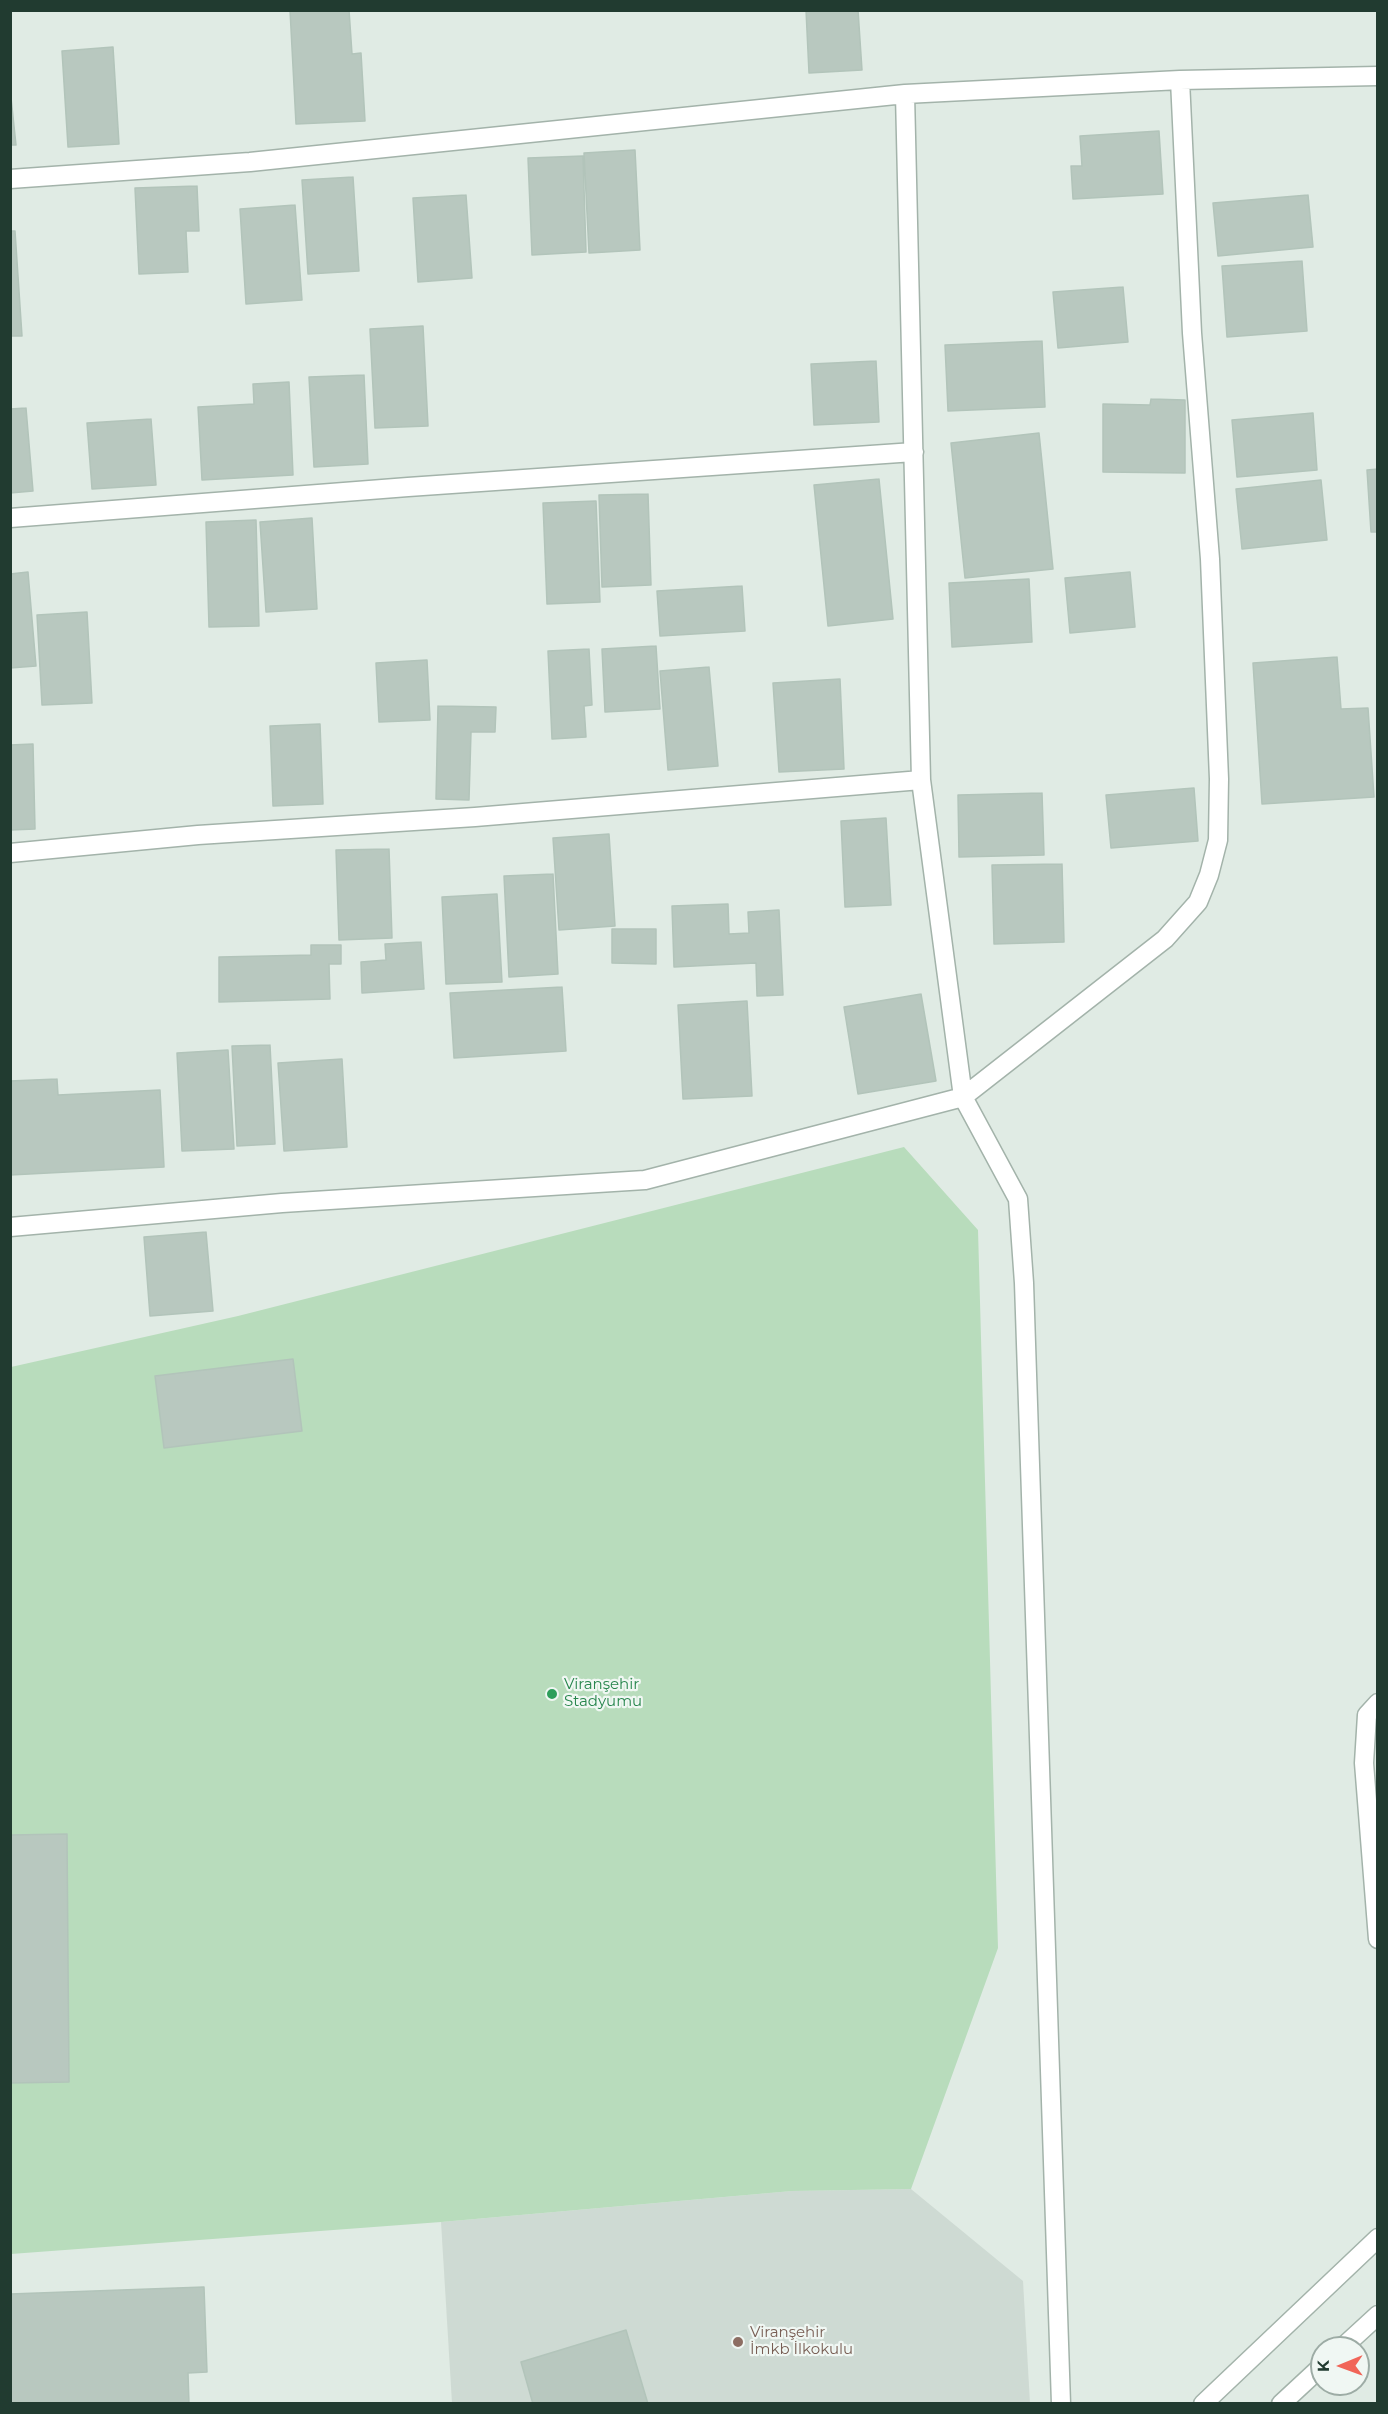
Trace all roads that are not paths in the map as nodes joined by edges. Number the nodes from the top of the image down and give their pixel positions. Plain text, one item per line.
1 (1377, 76) edge
2 (1180, 80) junction
3 (905, 94) junction
4 (10, 179) edge
5 (914, 452) junction
6 (10, 518) edge
7 (921, 780) junction
8 (10, 853) edge
9 (963, 1097) junction
10 (10, 1227) edge
11 (1377, 1703) edge
12 (1377, 1939) edge
13 (1377, 2238) edge
14 (1377, 2315) edge
15 (1355, 2336) edge
16 (1310, 2377) edge
17 (1060, 2403) edge
18 (1203, 2403) edge
19 (1281, 2403) edge

1 - 2 street
2 - 3 street
2 - 9 street
3 - 4 street
3 - 5 street
5 - 6 street
5 - 7 street
7 - 8 street
7 - 9 street
9 - 10 street
9 - 17 street
11 - 12 street
13 - 18 street
14 - 15 street
16 - 19 street

